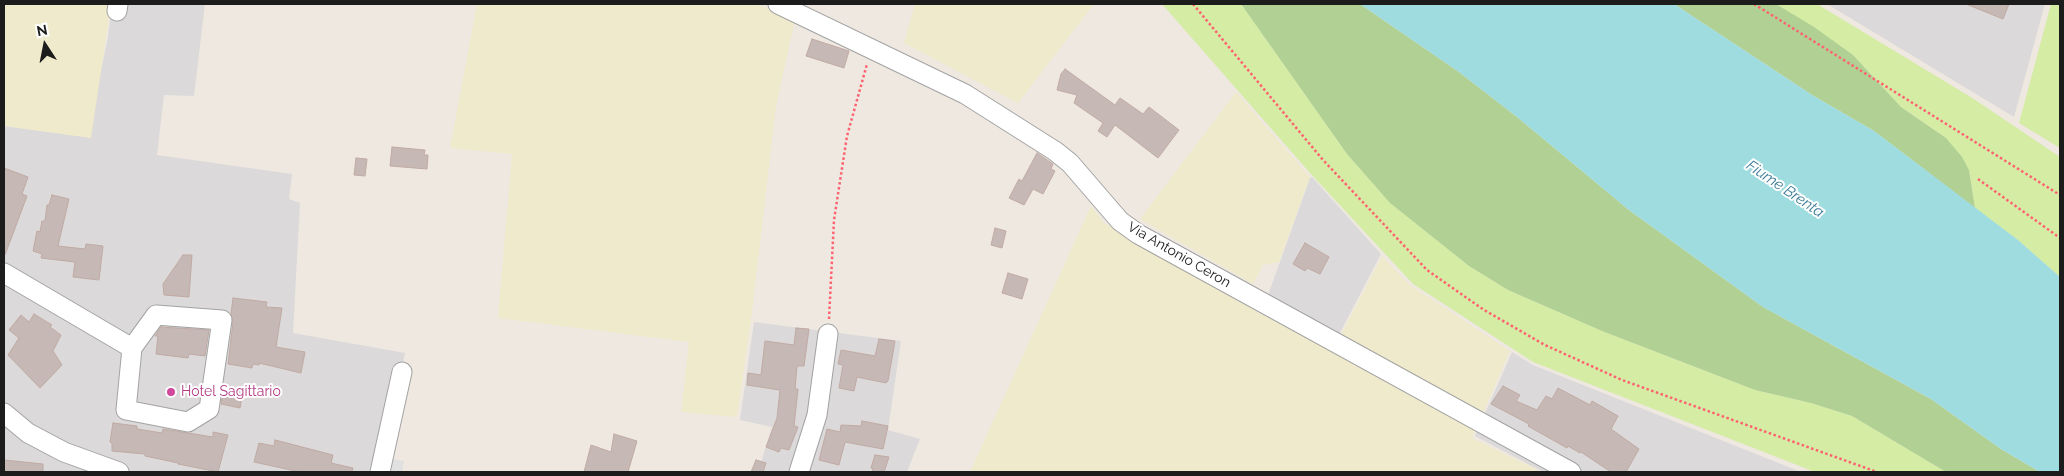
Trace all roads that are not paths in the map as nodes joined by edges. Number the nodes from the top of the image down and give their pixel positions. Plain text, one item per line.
1 (778, 4) edge
2 (4, 273) edge
3 (828, 334) road end
4 (132, 348) junction
5 (402, 372) dead end
6 (4, 413) edge
7 (119, 472) edge
8 (380, 472) edge
9 (799, 472) edge
10 (1572, 472) edge

1 - 10 street, Via Antonio Ceron
2 - 4 street
3 - 9 street
4 - 4 street
5 - 8 street
6 - 7 street

